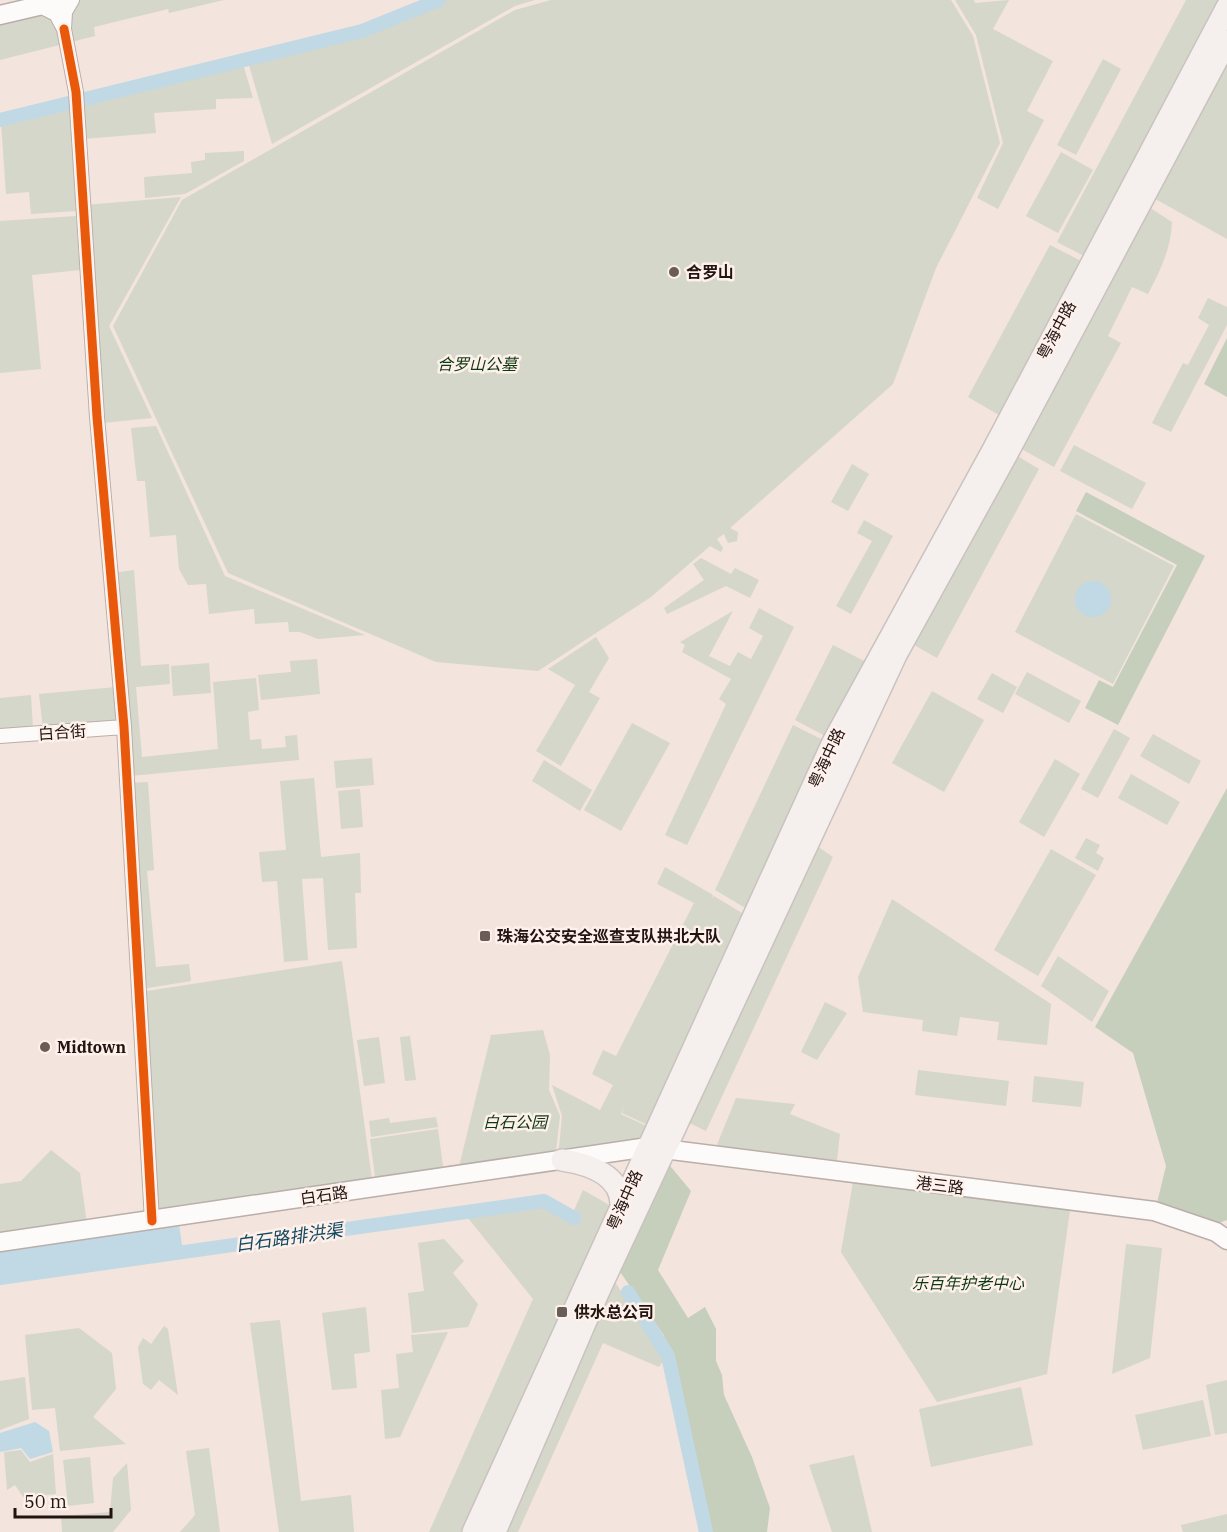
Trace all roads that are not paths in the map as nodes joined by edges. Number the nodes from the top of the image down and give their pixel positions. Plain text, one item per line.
1 (64, 0) edge
2 (72, 0) edge
3 (40, 6) junction
4 (1227, 7) edge
5 (0, 15) edge
6 (64, 28) junction
7 (1227, 41) edge
8 (124, 727) junction
9 (0, 736) edge
10 (656, 1149) junction
11 (562, 1160) junction
12 (621, 1207) junction
13 (152, 1221) junction
14 (1227, 1240) edge
15 (0, 1242) edge
16 (473, 1532) edge
17 (495, 1532) edge

1 - 3 main road
2 - 6 street
3 - 5 main road
3 - 6 street
4 - 10 highway, 粤海中路
6 - 8 street
7 - 10 highway, 粤海中路
8 - 9 street, 白合街
8 - 13 street
10 - 11 main road, 白石路
10 - 12 highway, 粤海中路
10 - 14 main road, 港三路
10 - 17 highway, 粤海中路
11 - 12 highway
11 - 13 main road, 白石路
12 - 16 highway, 粤海中路
13 - 15 main road, 白石路

